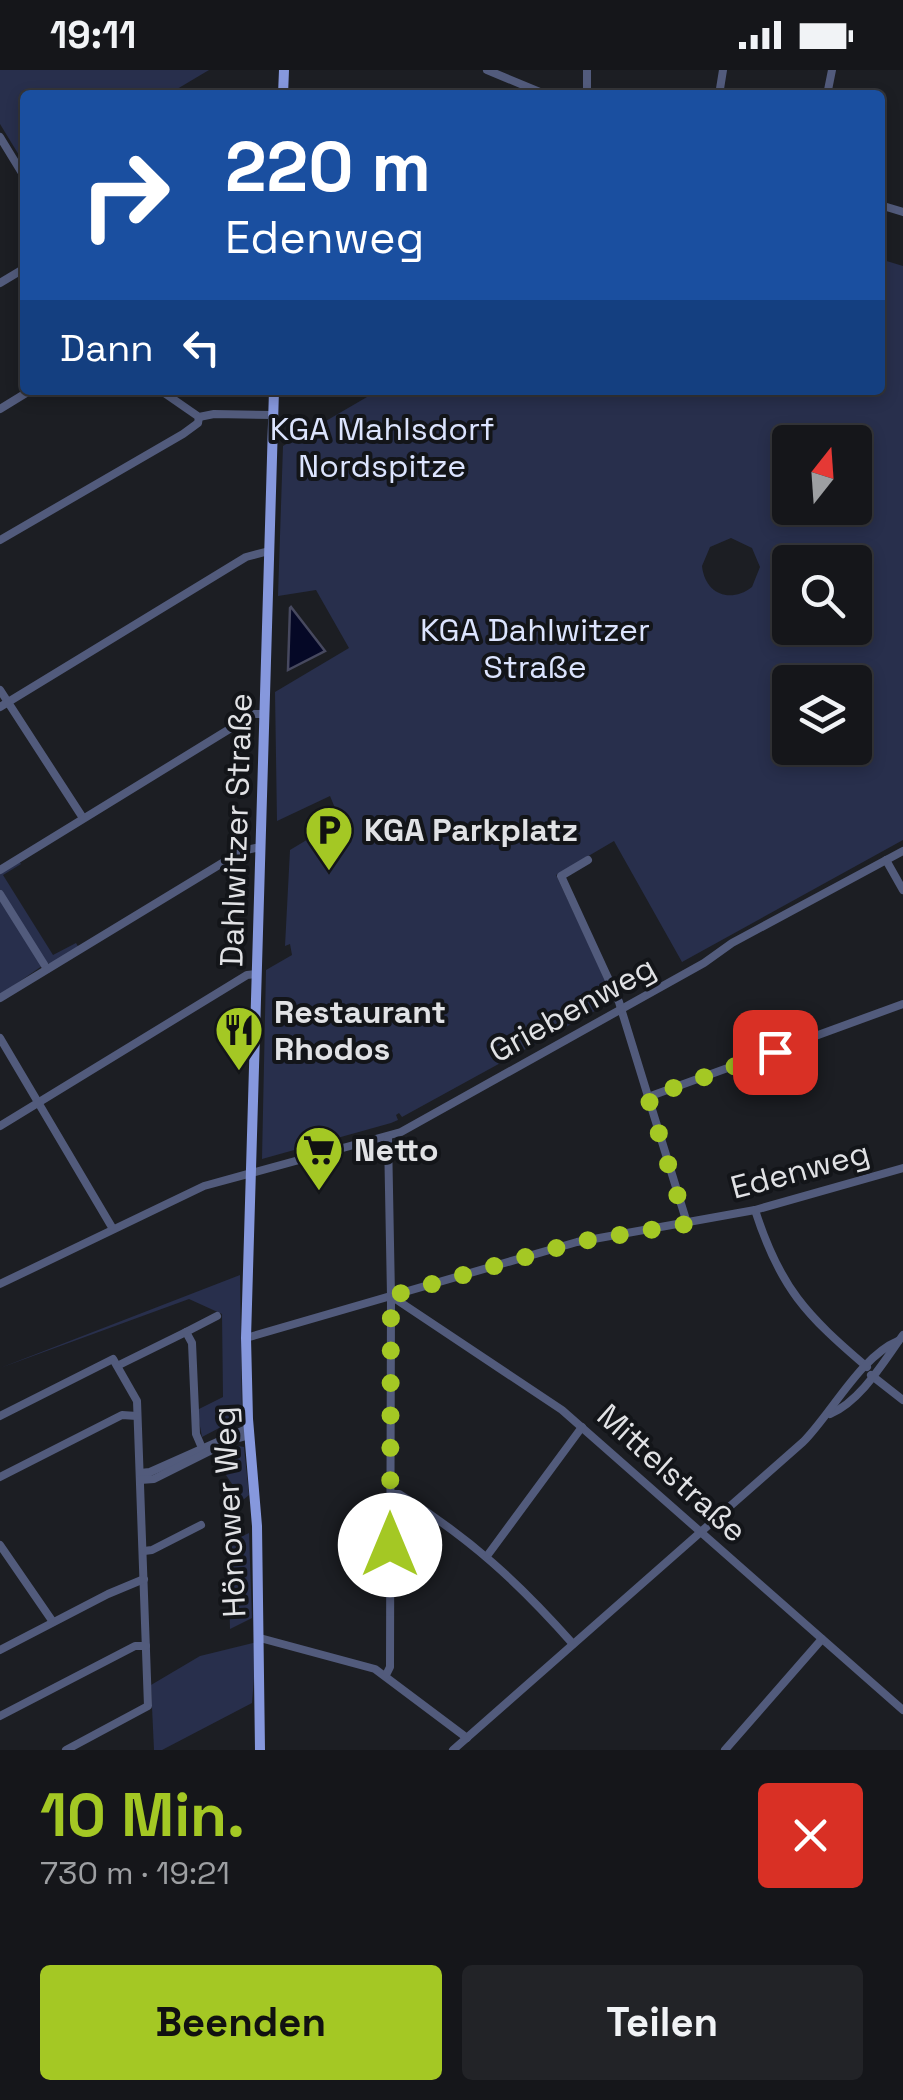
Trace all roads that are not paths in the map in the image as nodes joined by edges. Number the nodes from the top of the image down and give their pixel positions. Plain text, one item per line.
1 (487, 70) edge
2 (536, 90) edge
3 (0, 138) edge
4 (20, 170) edge
5 (23, 395) edge
6 (168, 395) edge
7 (274, 395) edge
8 (0, 408) edge
9 (273, 415) junction
10 (199, 416) junction
11 (0, 540) edge
12 (269, 551) junction
13 (0, 690) edge
14 (4, 704) edge
15 (264, 714) junction
16 (83, 818) junction
17 (260, 847) junction
18 (903, 851) edge
19 (588, 860) dead end
20 (886, 860) junction
21 (0, 870) edge
22 (903, 890) edge
23 (0, 894) edge
24 (47, 969) junction
25 (256, 974) junction
26 (0, 998) edge
27 (903, 1004) edge
28 (621, 1009) junction
29 (0, 1038) edge
30 (648, 1097) junction
31 (38, 1103) junction
32 (0, 1126) edge
33 (388, 1138) junction
34 (903, 1168) edge
35 (251, 1174) junction
36 (755, 1210) junction
37 (686, 1224) junction
38 (113, 1229) junction
39 (248, 1272) joint
40 (0, 1284) edge
41 (391, 1296) junction
42 (218, 1316) dead end
43 (186, 1332) junction
44 (246, 1338) junction
45 (901, 1338) edge
46 (119, 1365) junction
47 (868, 1371) junction
48 (903, 1400) edge
49 (0, 1416) edge
50 (137, 1416) junction
51 (582, 1427) junction
52 (250, 1432) junction
53 (202, 1448) junction
54 (140, 1476) junction
55 (0, 1477) edge
56 (391, 1494) junction
57 (202, 1525) dead end
58 (701, 1532) junction
59 (0, 1546) edge
60 (144, 1551) junction
61 (487, 1556) junction
62 (144, 1579) junction
63 (54, 1622) junction
64 (260, 1638) junction
65 (822, 1638) junction
66 (573, 1644) junction
67 (146, 1646) junction
68 (0, 1650) edge
69 (386, 1675) junction
70 (903, 1710) edge
71 (0, 1716) edge
72 (467, 1738) junction
73 (66, 1750) edge
74 (260, 1750) edge
75 (453, 1750) edge
76 (725, 1750) edge

1 - 2 street
3 - 4 street
5 - 8 street
6 - 10 street
7 - 9 main road, Dahlwitzer Straße
9 - 10 street
9 - 12 main road, Dahlwitzer Straße
10 - 11 street
12 - 14 street
12 - 15 main road, Dahlwitzer Straße
13 - 14 street
14 - 16 street
15 - 16 street
15 - 17 main road, Dahlwitzer Straße
16 - 21 street
17 - 24 street
17 - 25 main road, Dahlwitzer Straße
18 - 20 street, Griebenweg
19 - 28 street
20 - 22 street
20 - 28 street, Griebenweg
23 - 24 street
24 - 26 street
25 - 31 street
25 - 35 main road, Dahlwitzer Straße
27 - 30 street
28 - 30 street
28 - 33 street, Griebenweg
29 - 31 street
30 - 37 street
31 - 32 street
31 - 38 street
33 - 35 street, Griebenweg
33 - 41 street
34 - 36 street, Edenweg
35 - 38 street, Griebenweg
35 - 39 main road, Dahlwitzer Straße
36 - 37 street, Edenweg
36 - 47 street
37 - 41 street, Edenweg
38 - 40 street, Griebenweg
39 - 44 main road, Hönower Weg
41 - 44 street, Edenweg
41 - 51 street, Mittelstraße
41 - 56 street
42 - 43 street
43 - 46 street
43 - 53 street
44 - 52 main road, Hönower Weg
45 - 47 street
46 - 49 street
46 - 50 street
47 - 48 street
47 - 58 street
50 - 54 street
50 - 55 street
51 - 58 street, Mittelstraße
51 - 61 street
52 - 53 street
52 - 54 street
52 - 64 main road, Hönower Weg
53 - 54 street
54 - 60 street
56 - 61 street
56 - 69 street
57 - 60 street
58 - 65 street, Mittelstraße
58 - 66 street
59 - 63 street
60 - 62 street
61 - 66 street
62 - 63 street
62 - 67 street
63 - 68 street
64 - 69 street
64 - 74 main road, Hönower Weg
65 - 70 street, Mittelstraße
65 - 76 street
66 - 72 street
67 - 71 street
67 - 73 street
69 - 72 street
72 - 75 street

